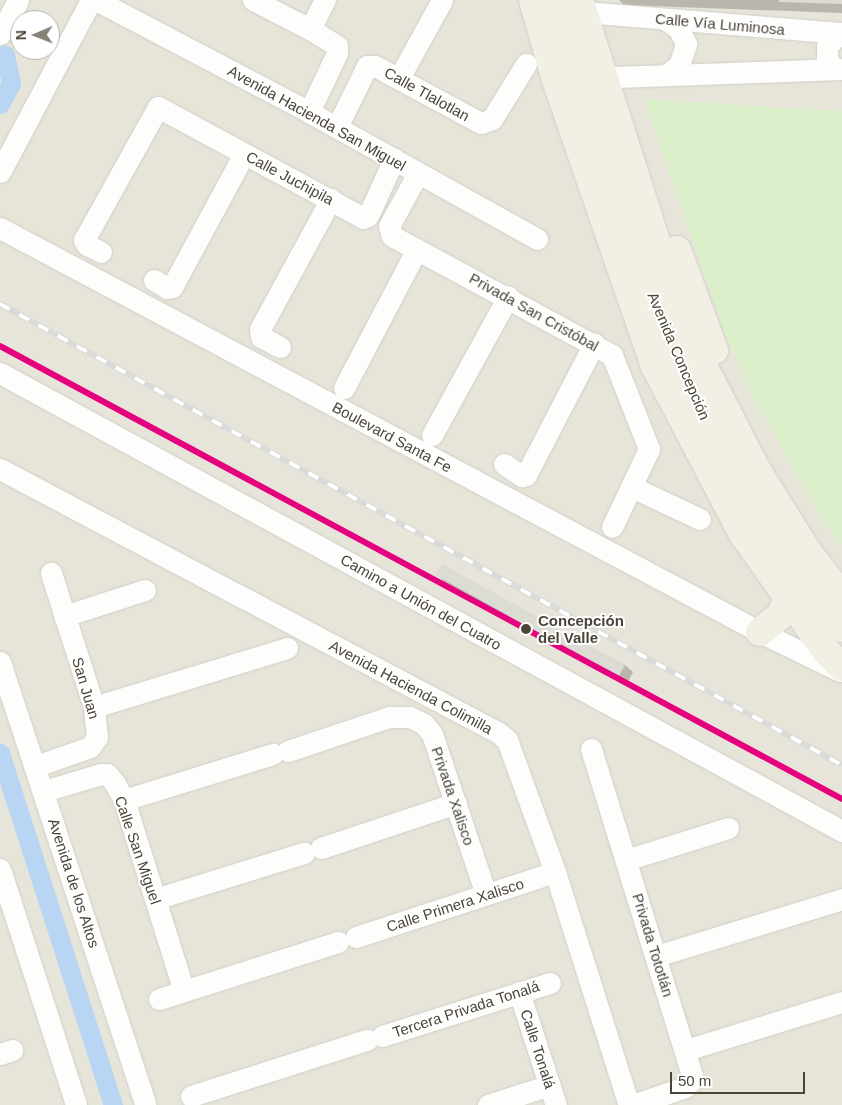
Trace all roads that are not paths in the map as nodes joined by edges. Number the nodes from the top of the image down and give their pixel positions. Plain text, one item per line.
1 (18, 0) edge
2 (91, 0) edge
3 (96, 0) edge
4 (253, 0) edge
5 (325, 0) edge
6 (442, 0) edge
7 (533, 0) edge
8 (553, 0) edge
9 (590, 4) edge
10 (666, 20) junction
11 (310, 29) junction
12 (841, 33) edge
13 (0, 34) edge
14 (526, 64) dead end
15 (838, 69) edge
16 (666, 75) junction
17 (615, 77) junction
18 (399, 78) junction
19 (310, 112) junction
20 (337, 127) junction
21 (244, 154) junction
22 (394, 160) junction
23 (0, 172) edge
24 (418, 173) junction
25 (331, 199) junction
26 (0, 228) edge
27 (538, 239) dead end
28 (416, 249) junction
29 (101, 252) dead end
30 (154, 280) dead end
31 (508, 297) junction
32 (594, 344) junction
33 (280, 347) dead end
34 (0, 373) edge
35 (344, 388) dead end
36 (432, 435) dead end
37 (504, 464) dead end
38 (0, 469) edge
39 (632, 487) junction
40 (700, 519) dead end
41 (612, 527) dead end
42 (842, 569) edge
43 (51, 573) dead end
44 (145, 590) dead end
45 (787, 598) junction
46 (837, 612) edge
47 (64, 616) junction
48 (760, 632) junction
49 (785, 645) junction
50 (287, 648) dead end
51 (837, 656) edge
52 (0, 662) edge
53 (842, 672) edge
54 (94, 707) junction
55 (591, 749) dead end
56 (36, 766) junction
57 (44, 792) junction
58 (124, 800) junction
59 (456, 802) junction
60 (728, 828) dead end
61 (842, 831) edge
62 (626, 860) junction
63 (0, 869) edge
64 (555, 872) junction
65 (486, 894) junction
66 (155, 898) junction
67 (842, 899) edge
68 (656, 956) junction
69 (550, 983) dead end
70 (184, 991) junction
71 (519, 992) junction
72 (159, 999) dead end
73 (842, 1002) edge
74 (686, 1050) junction
75 (553, 1095) edge
76 (191, 1096) dead end
77 (218, 1096) edge
78 (76, 1105) edge
79 (146, 1105) edge
80 (488, 1105) edge
81 (629, 1105) edge
82 (633, 1105) edge

1 - 13 street
2 - 23 street
3 - 19 street, Avenida Hacienda San Miguel
4 - 11 street
5 - 11 street
6 - 18 street
7 - 45 main road
8 - 46 main road, Avenida Concepción
9 - 10 street, Calle Vía Luminosa
9 - 17 main road
9 - 46 main road, Avenida Concepción
10 - 12 street, Calle Vía Luminosa
10 - 16 street
11 - 19 street
12 - 15 street
14 - 18 street, Calle Tlalotlan
15 - 16 street
16 - 17 street
17 - 42 main road
18 - 20 street, Calle Tlalotlan
19 - 20 street, Avenida Hacienda San Miguel
20 - 22 street, Avenida Hacienda San Miguel
21 - 25 street, Calle Juchipila
21 - 29 street, Calle Juchipila
21 - 30 street
22 - 24 street, Avenida Hacienda San Miguel
22 - 25 street, Calle Juchipila
24 - 27 street, Avenida Hacienda San Miguel
24 - 28 street, Privada San Cristóbal
25 - 33 street
26 - 48 street, Boulevard Santa Fe
28 - 31 street, Privada San Cristóbal
28 - 35 street
31 - 32 street, Privada San Cristóbal
31 - 36 street
32 - 37 street
32 - 39 street, Privada San Cristóbal
34 - 61 street, Camino a Unión del Cuatro
38 - 64 street, Avenida Hacienda Colimilla
39 - 40 street
39 - 41 street, Privada San Cristóbal
43 - 47 street, San Juan
44 - 47 street
45 - 48 main road
45 - 51 main road
47 - 54 street, San Juan
48 - 49 street, Boulevard Santa Fe
49 - 51 street, Boulevard Santa Fe
49 - 53 street, Boulevard Santa Fe
50 - 54 street
52 - 56 street, Avenida de los Altos
54 - 56 street, San Juan
55 - 62 street, Privada Tototlán
56 - 57 street, Avenida de los Altos
57 - 58 street, Calle San Miguel
57 - 79 street, Avenida de los Altos
58 - 59 street, Privada Xalisco
58 - 66 street, Calle San Miguel
59 - 65 street, Privada Xalisco
59 - 66 street
60 - 62 street
62 - 68 street, Privada Tototlán
63 - 78 street
64 - 65 street, Calle Primera Xalisco
64 - 81 street, Avenida Hacienda Colimilla
65 - 70 street, Calle Primera Xalisco
66 - 70 street, Calle San Miguel
67 - 68 street
68 - 74 street, Privada Tototlán
69 - 71 street, Tercera Privada Tonalá
70 - 72 street, Calle Primera Xalisco
71 - 75 street, Calle Tonalá
71 - 77 street, Tercera Privada Tonalá
73 - 74 street
74 - 82 street, Privada Tototlán
75 - 80 street
76 - 77 street, Tercera Privada Tonalá

